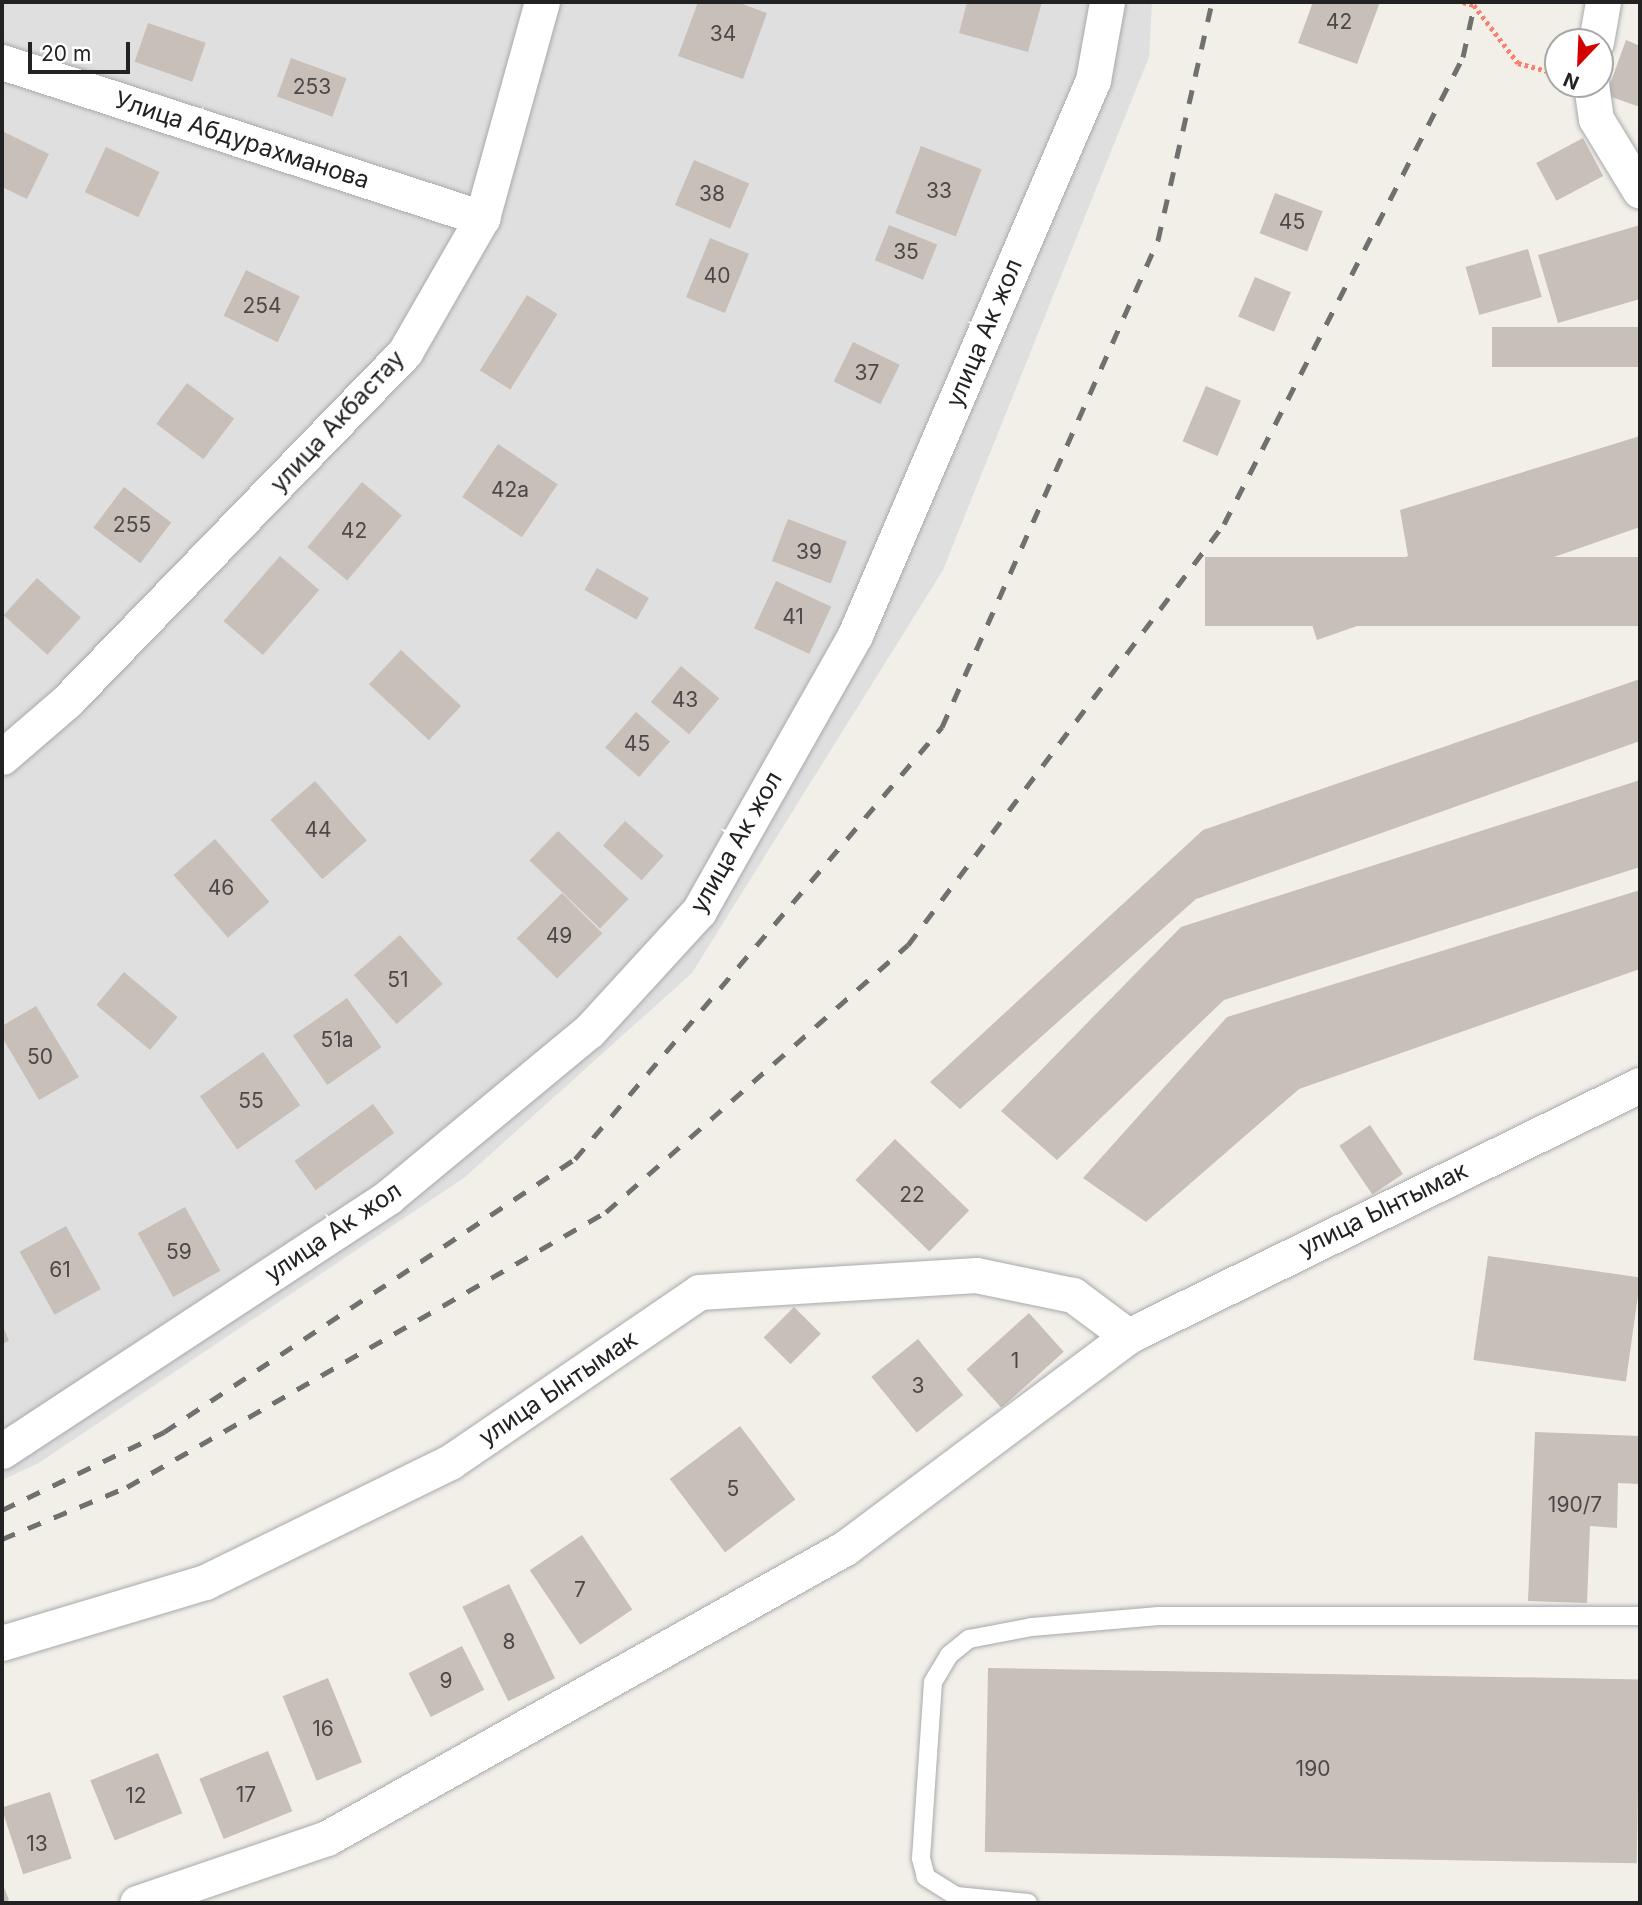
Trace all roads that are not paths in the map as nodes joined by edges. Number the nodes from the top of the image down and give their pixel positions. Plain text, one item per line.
1 (542, 2) edge
2 (1107, 2) edge
3 (1604, 2) edge
4 (1599, 28) edge
5 (2, 62) edge
6 (1593, 98) edge
7 (1640, 191) edge
8 (482, 218) junction
9 (2, 757) edge
10 (1640, 1085) edge
11 (1128, 1336) junction
12 (2, 1451) edge
13 (1640, 1616) edge
14 (2, 1643) edge
15 (138, 1903) edge
16 (1028, 1903) edge

1 - 8 street, улица Акбастау
2 - 12 street, улица Ак жол
3 - 4 street
5 - 8 street, Улица Абдурахманова
6 - 7 street
8 - 9 street, улица Акбастау
10 - 11 street, улица Ынтымак
11 - 14 street, улица Ынтымак
11 - 15 street, улица Ынтымак
13 - 16 lane

